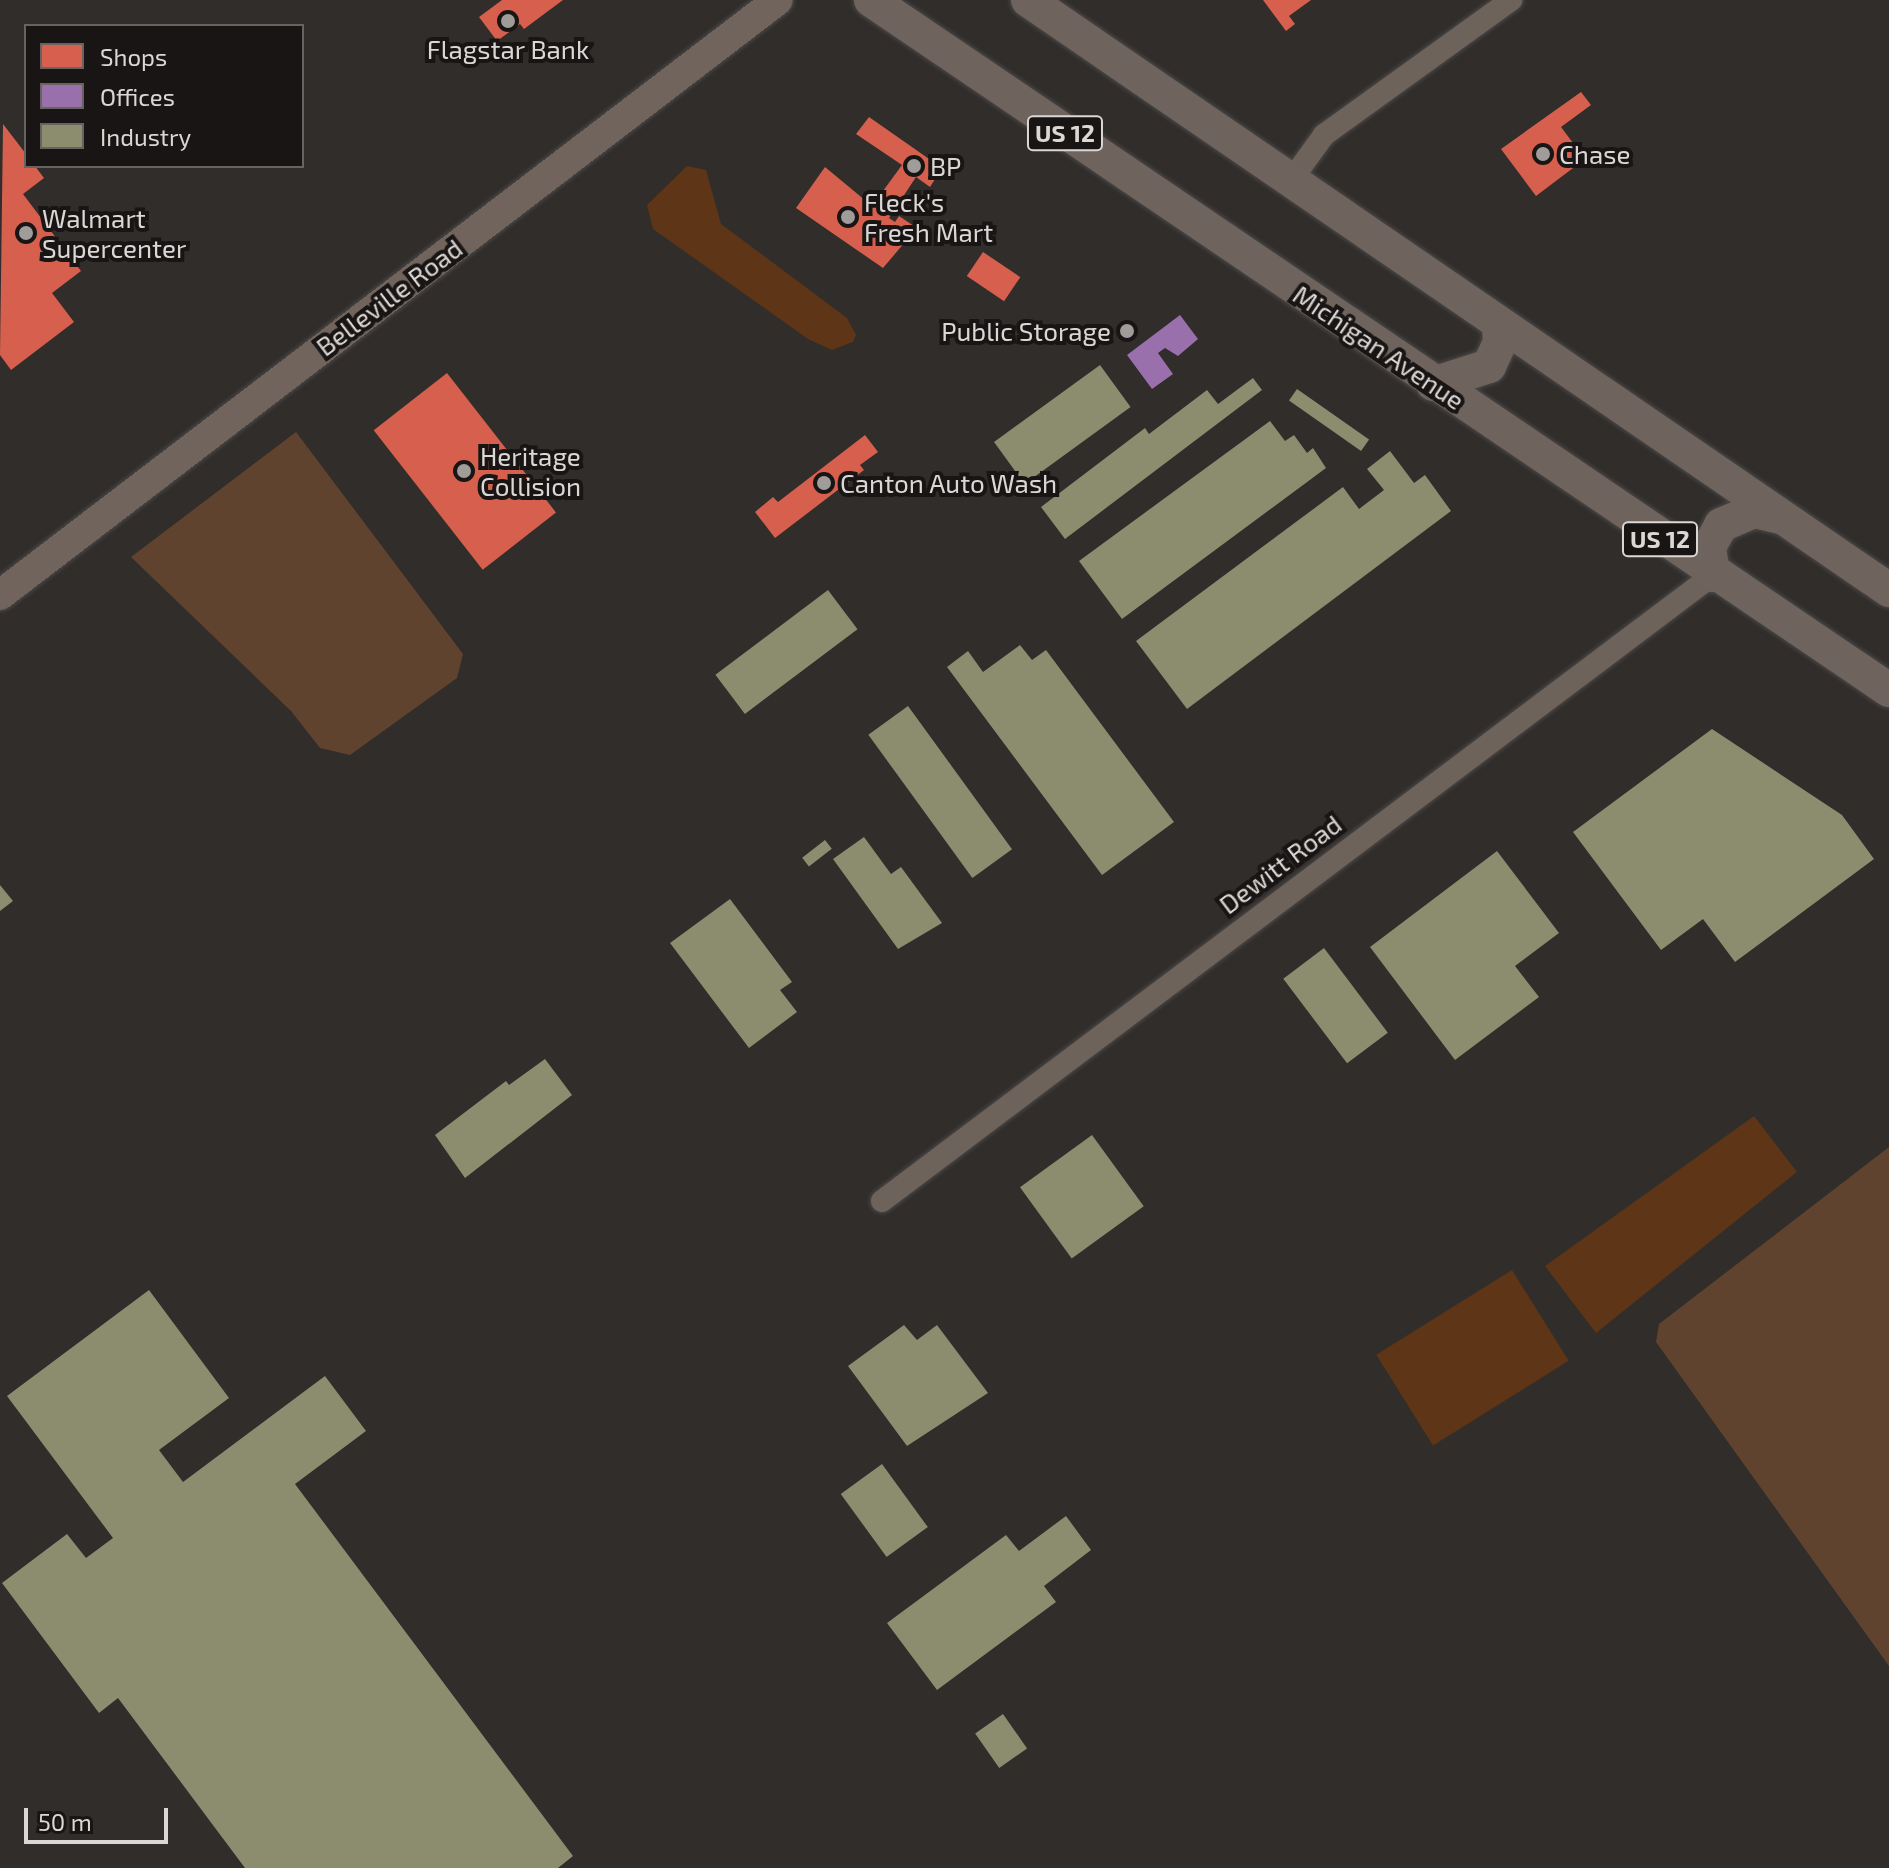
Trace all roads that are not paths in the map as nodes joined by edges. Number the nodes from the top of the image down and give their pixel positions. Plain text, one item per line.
1 (778, 0) edge
2 (871, 0) edge
3 (1028, 0) edge
4 (1511, 0) edge
5 (1290, 182) junction
6 (1499, 327) junction
7 (1433, 384) junction
8 (1781, 517) junction
9 (1713, 575) junction
10 (1889, 590) edge
11 (0, 595) edge
12 (1889, 690) edge
13 (882, 1201) dead end

1 - 11 main road, Belleville Road
2 - 7 main road, Michigan Avenue / US 12
3 - 5 main road
4 - 5 street
5 - 6 main road
6 - 7 main road
6 - 8 main road
7 - 9 main road, Michigan Avenue / US 12
8 - 9 main road
8 - 10 main road
9 - 12 main road, Michigan Avenue / US 12
9 - 13 street, Dewitt Road

